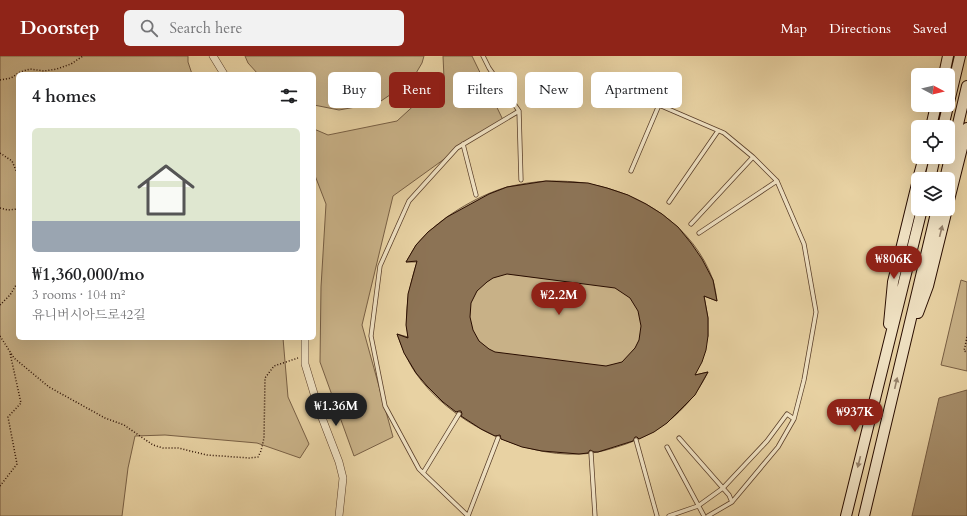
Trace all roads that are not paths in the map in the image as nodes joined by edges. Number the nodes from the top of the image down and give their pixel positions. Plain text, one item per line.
1 (213, 56) edge
2 (483, 56) edge
3 (948, 56) edge
4 (960, 56) edge
5 (945, 68) edge
6 (223, 72) edge
7 (967, 86) edge
8 (519, 111) junction
9 (945, 120) edge
10 (967, 128) edge
11 (718, 131) junction
12 (463, 144) junction
13 (753, 157) junction
14 (631, 170) dead end
15 (946, 172) edge
16 (955, 176) edge
17 (522, 180) dead end
18 (777, 181) junction
19 (476, 195) dead end
20 (669, 202) dead end
21 (911, 209) edge
22 (920, 216) edge
23 (935, 216) edge
24 (945, 216) edge
25 (691, 224) dead end
26 (699, 233) dead end
27 (305, 340) edge
28 (885, 356) junction
29 (901, 362) junction
30 (459, 414) dead end
31 (794, 419) junction
32 (498, 438) dead end
33 (680, 438) dead end
34 (636, 440) dead end
35 (667, 447) dead end
36 (591, 453) dead end
37 (423, 473) junction
38 (723, 488) junction
39 (732, 502) junction
40 (698, 506) junction
41 (339, 516) edge
42 (468, 516) edge
43 (595, 516) edge
44 (657, 516) edge
45 (669, 516) edge
46 (704, 516) edge
47 (708, 516) edge
48 (846, 516) edge
49 (864, 516) edge

1 - 6 street
2 - 8 lane
3 - 5 main road
4 - 9 main road
7 - 15 main road
8 - 12 lane
8 - 17 lane
10 - 16 main road
11 - 13 lane
11 - 14 lane
11 - 20 lane
12 - 19 lane
12 - 37 lane
13 - 18 lane
13 - 25 lane
18 - 26 lane
18 - 31 lane
21 - 28 main road
22 - 28 main road
23 - 29 main road
29 -> 24 main road
27 - 41 street
28 -> 48 main road
49 -> 29 main road
30 - 37 lane
31 - 38 lane
31 - 39 lane
32 - 42 lane
33 - 38 lane
34 - 44 lane
35 - 40 lane
36 - 43 lane
37 - 42 lane
38 - 39 lane
38 - 40 lane
39 - 47 lane
40 - 45 lane
40 - 46 lane

